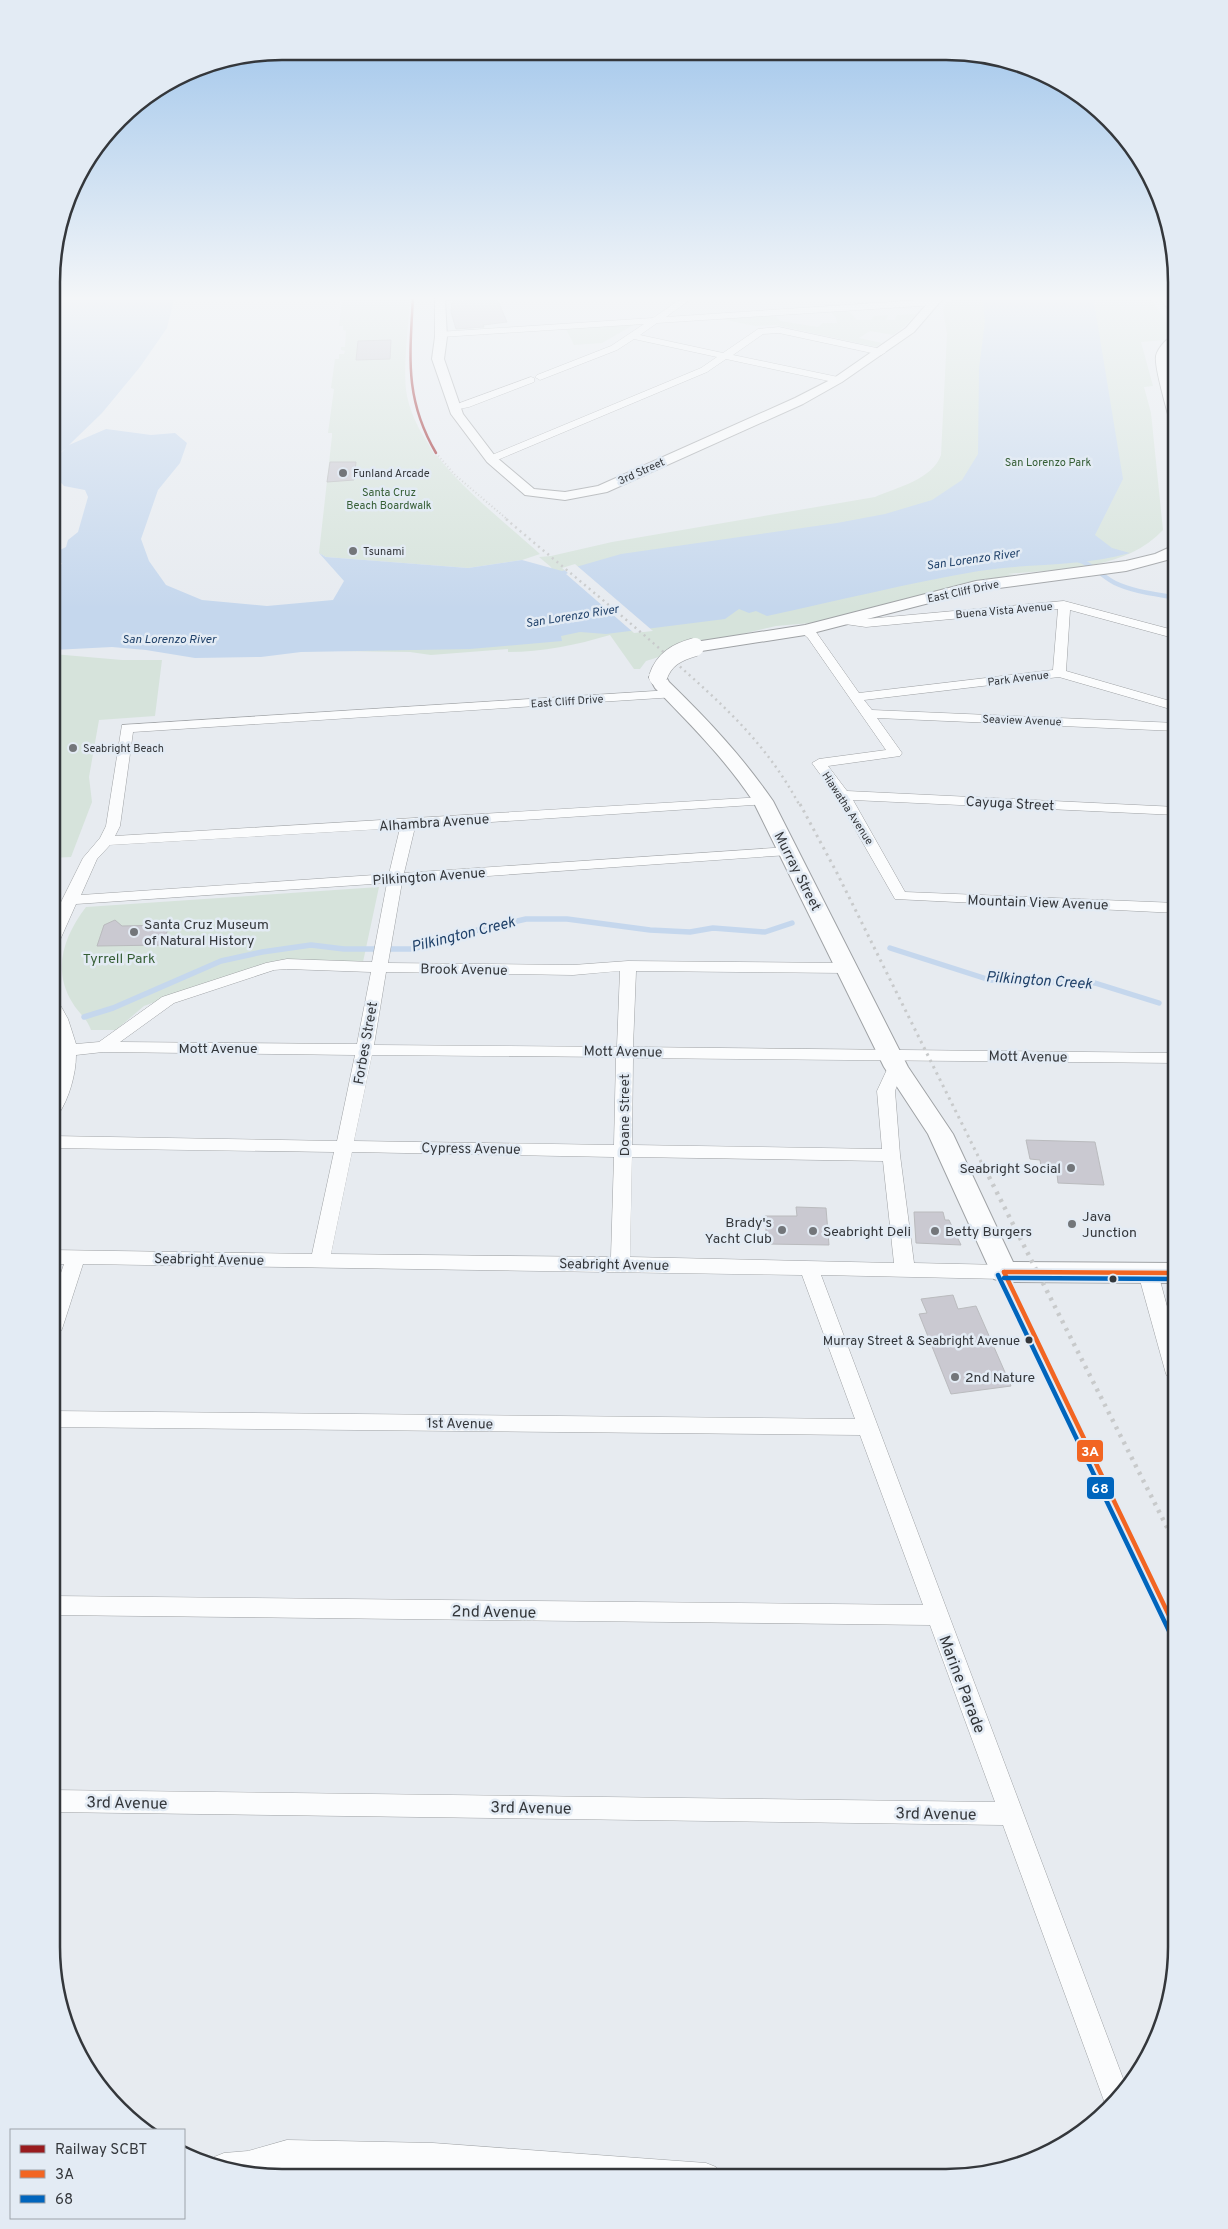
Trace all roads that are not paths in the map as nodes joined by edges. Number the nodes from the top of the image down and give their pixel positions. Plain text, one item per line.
1 (452, 400) edge
2 (479, 400) edge
3 (633, 400) edge
4 (799, 400) edge
5 (454, 407) junction
6 (491, 459) junction
7 (1168, 554) edge
8 (1064, 605) junction
9 (860, 615) junction
10 (842, 620) junction
11 (889, 621) junction
12 (805, 630) junction
13 (1168, 632) edge
14 (1059, 673) junction
15 (664, 686) junction
16 (856, 697) junction
17 (1168, 704) edge
18 (867, 714) junction
19 (1168, 727) edge
20 (843, 795) junction
21 (763, 801) junction
22 (1168, 811) edge
23 (408, 824) junction
24 (106, 840) junction
25 (788, 851) junction
26 (395, 878) junction
27 (900, 896) joint
28 (70, 900) junction
29 (1168, 908) edge
30 (60, 922) edge
31 (379, 966) junction
32 (628, 966) junction
33 (847, 968) junction
34 (60, 1019) edge
35 (103, 1047) junction
36 (365, 1049) junction
37 (70, 1050) junction
38 (624, 1051) junction
39 (1168, 1058) edge
40 (893, 1061) junction
41 (60, 1092) edge
42 (60, 1142) edge
43 (346, 1146) junction
44 (624, 1150) junction
45 (891, 1155) junction
46 (60, 1257) edge
47 (75, 1258) junction
48 (320, 1261) junction
49 (620, 1264) junction
50 (809, 1268) junction
51 (905, 1271) junction
52 (1004, 1272) junction
53 (1148, 1273) junction
54 (1168, 1273) edge
55 (60, 1304) edge
56 (1168, 1345) edge
57 (60, 1419) edge
58 (867, 1427) junction
59 (60, 1606) edge
60 (936, 1615) junction
61 (60, 1801) edge
62 (1012, 1814) junction
63 (1114, 2092) edge
64 (243, 2166) edge
65 (597, 2169) edge

1 - 5 street, 3rd Street
2 - 5 street
3 - 6 street
4 - 6 street, 3rd Street
5 - 6 street, 3rd Street
7 - 9 main road, East Cliff Drive
8 - 11 street, Buena Vista Avenue
8 - 13 street, Buena Vista Avenue
8 - 14 street
9 - 10 main road, East Cliff Drive
9 - 11 street, Buena Vista Avenue
10 - 11 street, Buena Vista Avenue
10 - 12 main road, East Cliff Drive
12 - 15 main road, East Cliff Drive, bridge
12 - 16 street, Hiawatha Avenue
14 - 16 street, Park Avenue
14 - 17 street, Park Avenue
15 - 21 main road, Murray Street
15 - 24 street, East Cliff Drive
16 - 18 street, Hiawatha Avenue
18 - 19 street, Seaview Avenue
18 - 20 street, Hiawatha Avenue
20 - 22 street, Cayuga Street
20 - 27 street, Hiawatha Avenue
21 - 23 street, Alhambra Avenue
21 - 25 main road, Murray Street
23 - 24 street, Alhambra Avenue
23 - 26 street, Forbes Street
24 - 28 street, East Cliff Drive
25 - 26 street, Pilkington Avenue
25 - 33 main road, Murray Street
26 - 28 street, Pilkington Avenue
26 - 31 street, Forbes Street
27 - 29 street, Mountain View Avenue
28 - 30 street, East Cliff Drive
31 - 32 street, Brook Avenue
31 - 35 street, Brook Avenue
31 - 36 street, Forbes Street
32 - 33 street, Brook Avenue
32 - 38 street, Doane Street
33 - 40 main road, Murray Street
34 - 37 street
35 - 36 street, Mott Avenue
35 - 37 street, Mott Avenue
36 - 38 street, Mott Avenue
36 - 43 street, Forbes Street
37 - 41 street
38 - 40 street, Mott Avenue
38 - 44 street, Doane Street
39 - 40 street, Mott Avenue
40 - 45 street
40 - 52 main road, Murray Street
42 - 43 street, Cypress Avenue
43 - 44 street, Cypress Avenue
43 - 48 street, Forbes Street
44 - 45 street, Cypress Avenue
44 - 49 street, Doane Street
45 - 51 street
46 - 47 street, Seabright Avenue
47 - 48 street, Seabright Avenue
47 - 55 street
48 - 49 street, Seabright Avenue
49 - 50 street, Seabright Avenue
50 - 51 street, Seabright Avenue
50 - 58 street, Marine Parade
51 - 52 street, Seabright Avenue
52 - 53 main road, Seabright Avenue
53 - 54 main road, Seabright Avenue
53 - 56 street
57 - 58 street, 1st Avenue
58 - 60 street, Marine Parade
59 - 60 street, 2nd Avenue
60 - 62 street, Marine Parade
61 - 62 street, 3rd Avenue
62 - 63 street, Marine Parade
64 - 65 street

